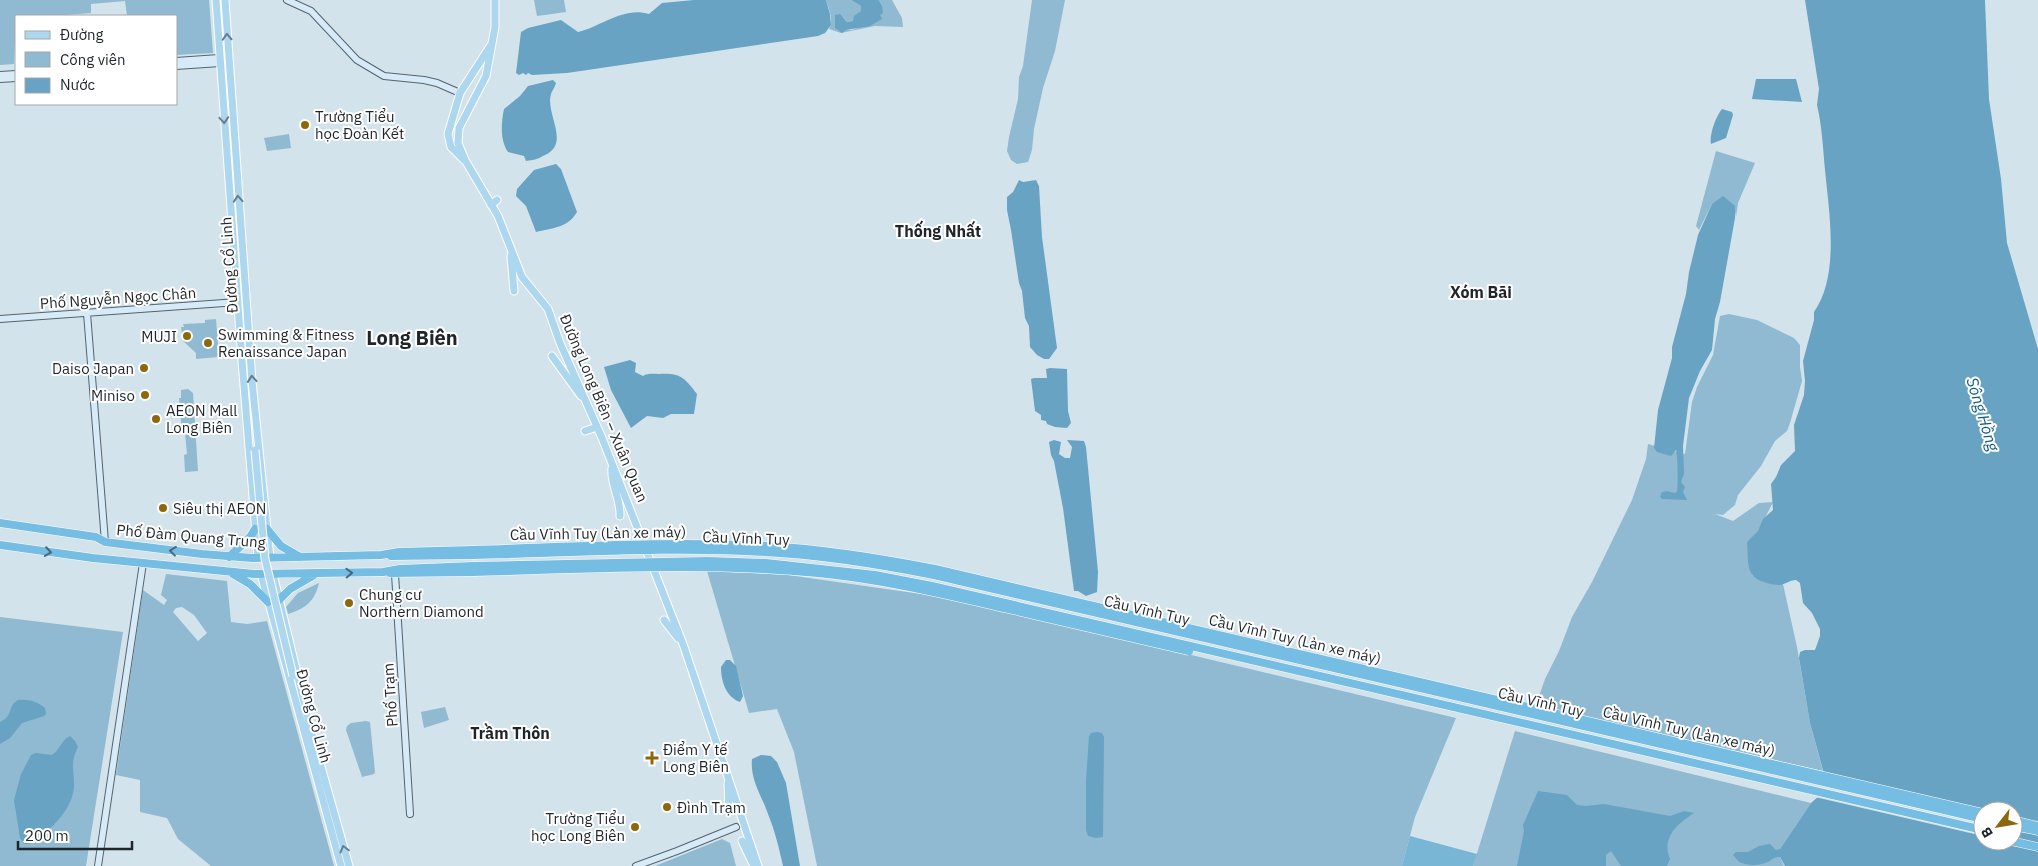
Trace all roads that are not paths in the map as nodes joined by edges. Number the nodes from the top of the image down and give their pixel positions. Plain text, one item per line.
1 (216, 0) edge
2 (224, 0) edge
3 (287, 0) edge
4 (495, 0) edge
5 (492, 43) junction
6 (220, 60) junction
7 (178, 61) edge
8 (178, 66) edge
9 (15, 74) edge
10 (0, 75) edge
11 (15, 78) edge
12 (0, 79) edge
13 (460, 93) junction
14 (466, 160) junction
15 (511, 250) junction
16 (514, 291) dead end
17 (238, 302) junction
18 (87, 313) junction
19 (0, 319) edge
20 (552, 356) dead end
21 (589, 407) junction
22 (247, 426) junction
23 (257, 427) junction
24 (597, 427) junction
25 (585, 430) dead end
26 (255, 450) junction
27 (613, 465) junction
28 (620, 516) dead end
29 (0, 523) edge
30 (267, 528) junction
31 (255, 529) junction
32 (105, 542) junction
33 (0, 545) edge
34 (473, 550) joint
35 (428, 553) junction
36 (381, 555) joint
37 (230, 557) junction
38 (302, 557) junction
39 (258, 558) junction
40 (270, 558) junction
41 (143, 563) junction
42 (428, 570) junction
43 (229, 572) junction
44 (383, 572) junction
45 (261, 574) junction
46 (273, 574) junction
47 (316, 574) junction
48 (395, 574) junction
49 (278, 600) junction
50 (268, 602) junction
51 (664, 620) dead end
52 (683, 644) junction
53 (300, 702) junction
54 (727, 770) junction
55 (1973, 811) edge
56 (729, 812) dead end
57 (410, 814) dead end
58 (1973, 817) edge
59 (2023, 822) edge
60 (2038, 826) edge
61 (736, 827) dead end
62 (1973, 828) edge
63 (2023, 828) edge
64 (2038, 831) edge
65 (1973, 832) edge
66 (2023, 839) edge
67 (742, 841) dead end
68 (2038, 843) edge
69 (2023, 844) edge
70 (2038, 847) edge
71 (98, 866) edge
72 (342, 866) edge
73 (349, 866) edge
74 (636, 866) edge
75 (754, 866) edge
76 (758, 866) edge

1 - 6 main road, Đường Cổ Linh
23 -> 2 main road, Đường Cổ Linh
3 - 13 street
4 - 5 main road, Đường Long Biên – Xuân Quan
5 - 13 main road
5 - 14 main road, Đường Long Biên – Xuân Quan
6 - 7 street
6 - 8 street
6 -> 17 main road, Đường Cổ Linh
9 - 10 street
11 - 12 street
13 - 14 main road
14 - 15 main road, Đường Long Biên – Xuân Quan
15 - 16 main road
15 - 21 main road, Đường Long Biên – Xuân Quan
17 - 18 street, Phố Nguyễn Ngọc Chân
17 - 22 main road, Đường Cổ Linh
18 - 19 street, Phố Nguyễn Ngọc Chân
18 - 32 street
20 - 21 main road
21 - 24 main road, Đường Long Biên – Xuân Quan
22 - 26 main road
22 - 31 main road, Đường Cổ Linh
23 - 26 main road
23 - 30 main road, Đường Cổ Linh
24 - 25 main road
24 - 27 main road, Đường Long Biên – Xuân Quan
26 - 53 main road, bridge
27 - 28 main road
27 - 52 main road, Đường Long Biên – Xuân Quan
29 - 32 highway, Phố Đàm Quang Trung
30 - 31 main road
30 - 38 highway
30 - 40 main road, Đường Cổ Linh
31 - 37 highway
31 - 39 main road, Đường Cổ Linh
37 -> 32 highway, Phố Đàm Quang Trung
33 -> 41 highway, Phố Đàm Quang Trung
34 - 35 highway, Cầu Vĩnh Tuy
34 - 55 highway, Cầu Vĩnh Tuy (Làn xe máy), bridge
35 - 36 highway, Cầu Vĩnh Tuy
35 - 58 highway, Cầu Vĩnh Tuy, bridge
36 - 38 highway, Phố Đàm Quang Trung
37 - 39 highway, Phố Đàm Quang Trung
38 - 40 highway, Phố Đàm Quang Trung
39 - 40 highway, Phố Đàm Quang Trung
41 - 43 highway, Phố Đàm Quang Trung
41 - 71 street
42 - 44 highway, Cầu Vĩnh Tuy
42 - 48 highway, Cầu Vĩnh Tuy
42 - 62 highway, Cầu Vĩnh Tuy, bridge
42 - 65 highway, Cầu Vĩnh Tuy, bridge
43 - 45 highway, Phố Đàm Quang Trung
43 - 50 highway
47 -> 44 highway, Phố Đàm Quang Trung
44 - 48 highway, Cầu Vĩnh Tuy
45 - 46 highway, Phố Đàm Quang Trung
45 - 50 main road, Đường Cổ Linh
46 - 47 highway, Phố Đàm Quang Trung
46 - 49 main road, Đường Cổ Linh
47 - 49 highway
48 - 57 street, Phố Trạm
49 - 50 main road
49 - 53 main road, Đường Cổ Linh
50 - 53 main road, Đường Cổ Linh
51 - 52 main road
52 - 54 main road, Đường Long Biên – Xuân Quan
53 - 72 main road, Đường Cổ Linh
73 -> 53 main road, Đường Cổ Linh
54 - 56 main road
54 - 76 main road, Đường Long Biên – Xuân Quan
59 - 60 highway
61 - 74 street
63 - 64 highway
66 - 68 highway
67 - 75 main road
69 - 70 highway

